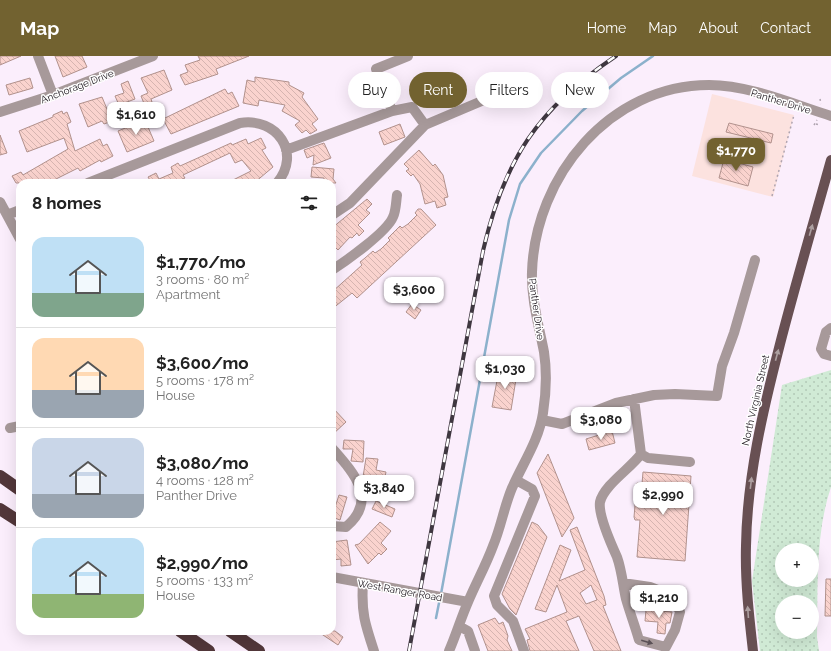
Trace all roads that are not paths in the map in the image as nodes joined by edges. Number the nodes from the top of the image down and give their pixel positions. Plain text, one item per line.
1 (38, 56) edge
2 (154, 56) edge
3 (408, 56) edge
4 (53, 96) junction
5 (475, 104) edge
6 (392, 111) junction
7 (0, 112) edge
8 (831, 116) edge
9 (425, 125) junction
10 (285, 147) junction
11 (830, 164) edge
12 (98, 179) edge
13 (280, 179) edge
14 (397, 195) dead end
15 (0, 202) edge
16 (16, 212) edge
17 (336, 212) edge
18 (7, 215) junction
19 (16, 232) edge
20 (755, 260) dead end
21 (336, 268) edge
22 (831, 328) edge
23 (831, 356) edge
24 (634, 399) junction
25 (542, 420) junction
26 (16, 427) edge
27 (10, 428) dead end
28 (336, 453) edge
29 (641, 454) junction
30 (690, 462) dead end
31 (0, 476) edge
32 (516, 480) junction
33 (16, 487) edge
34 (0, 509) edge
35 (16, 519) edge
36 (336, 526) edge
37 (336, 578) edge
38 (363, 583) junction
39 (623, 583) junction
40 (468, 602) junction
41 (459, 626) junction
42 (186, 635) edge
43 (236, 635) edge
44 (209, 651) edge
45 (259, 651) edge
46 (374, 651) edge
47 (449, 651) edge
48 (475, 651) edge
49 (524, 651) edge
50 (752, 651) edge

1 - 4 street
2 - 4 street, Anchorage Drive
3 - 6 street
4 - 7 street, Anchorage Drive
5 - 9 street
6 - 9 street
6 - 10 street
8 - 25 street, Panther Drive
9 - 17 street
10 - 12 street
10 - 13 street
50 -> 11 main road, North Virginia Street
14 - 21 street
15 - 18 street
16 - 18 street
18 - 19 street
20 - 24 street
22 - 23 street
24 - 25 street
24 - 29 street
25 - 32 street, Panther Drive
26 - 27 street
28 - 36 street
29 - 30 street
29 - 39 street
31 - 33 highway
32 - 40 street, Panther Drive
32 - 49 street
34 - 35 highway
37 - 38 street, West Ranger Road
38 - 40 street, West Ranger Road
38 - 46 street
39 -> 39 street
40 - 41 street, Panther Drive
41 - 47 street, Panther Drive
41 - 48 street
42 - 44 highway
43 - 45 highway

